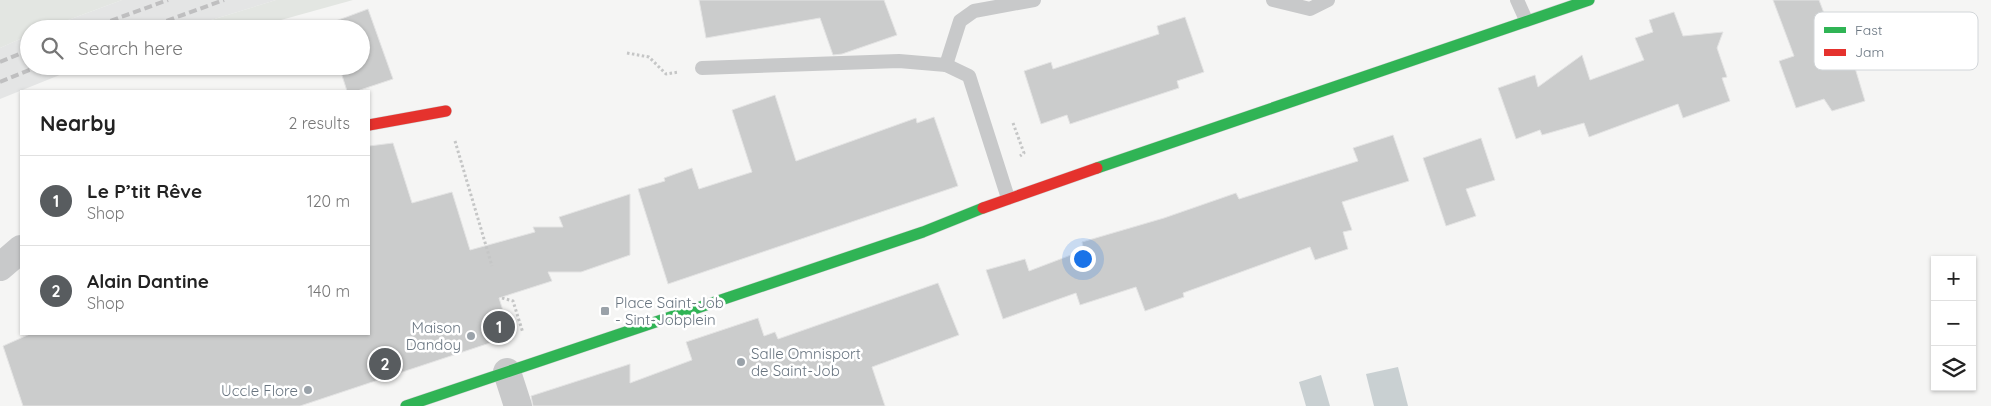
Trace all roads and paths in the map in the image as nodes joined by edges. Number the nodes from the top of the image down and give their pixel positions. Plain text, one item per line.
1 (1034, 0) edge
2 (1273, 0) edge
3 (1328, 0) edge
4 (1517, 0) edge
5 (1589, 0) edge
6 (1526, 20) junction
7 (627, 53) dead end
8 (946, 65) junction
9 (702, 68) joint
10 (446, 111) joint
11 (370, 124) edge
12 (1008, 198) junction
13 (20, 250) edge
14 (492, 266) dead end
15 (0, 267) edge
16 (502, 298) dead end
17 (525, 338) dead end
18 (508, 372) junction
19 (406, 406) edge
20 (518, 406) edge

1 - 8 lane
2 - 3 lane
4 - 6 lane
5 - 6 main road
6 - 12 main road
7 - 9 path
8 - 9 lane
8 - 12 lane
10 - 11 main road
10 - 14 path
12 - 18 main road
13 - 15 street
16 - 17 path
18 - 19 main road
18 - 20 street

